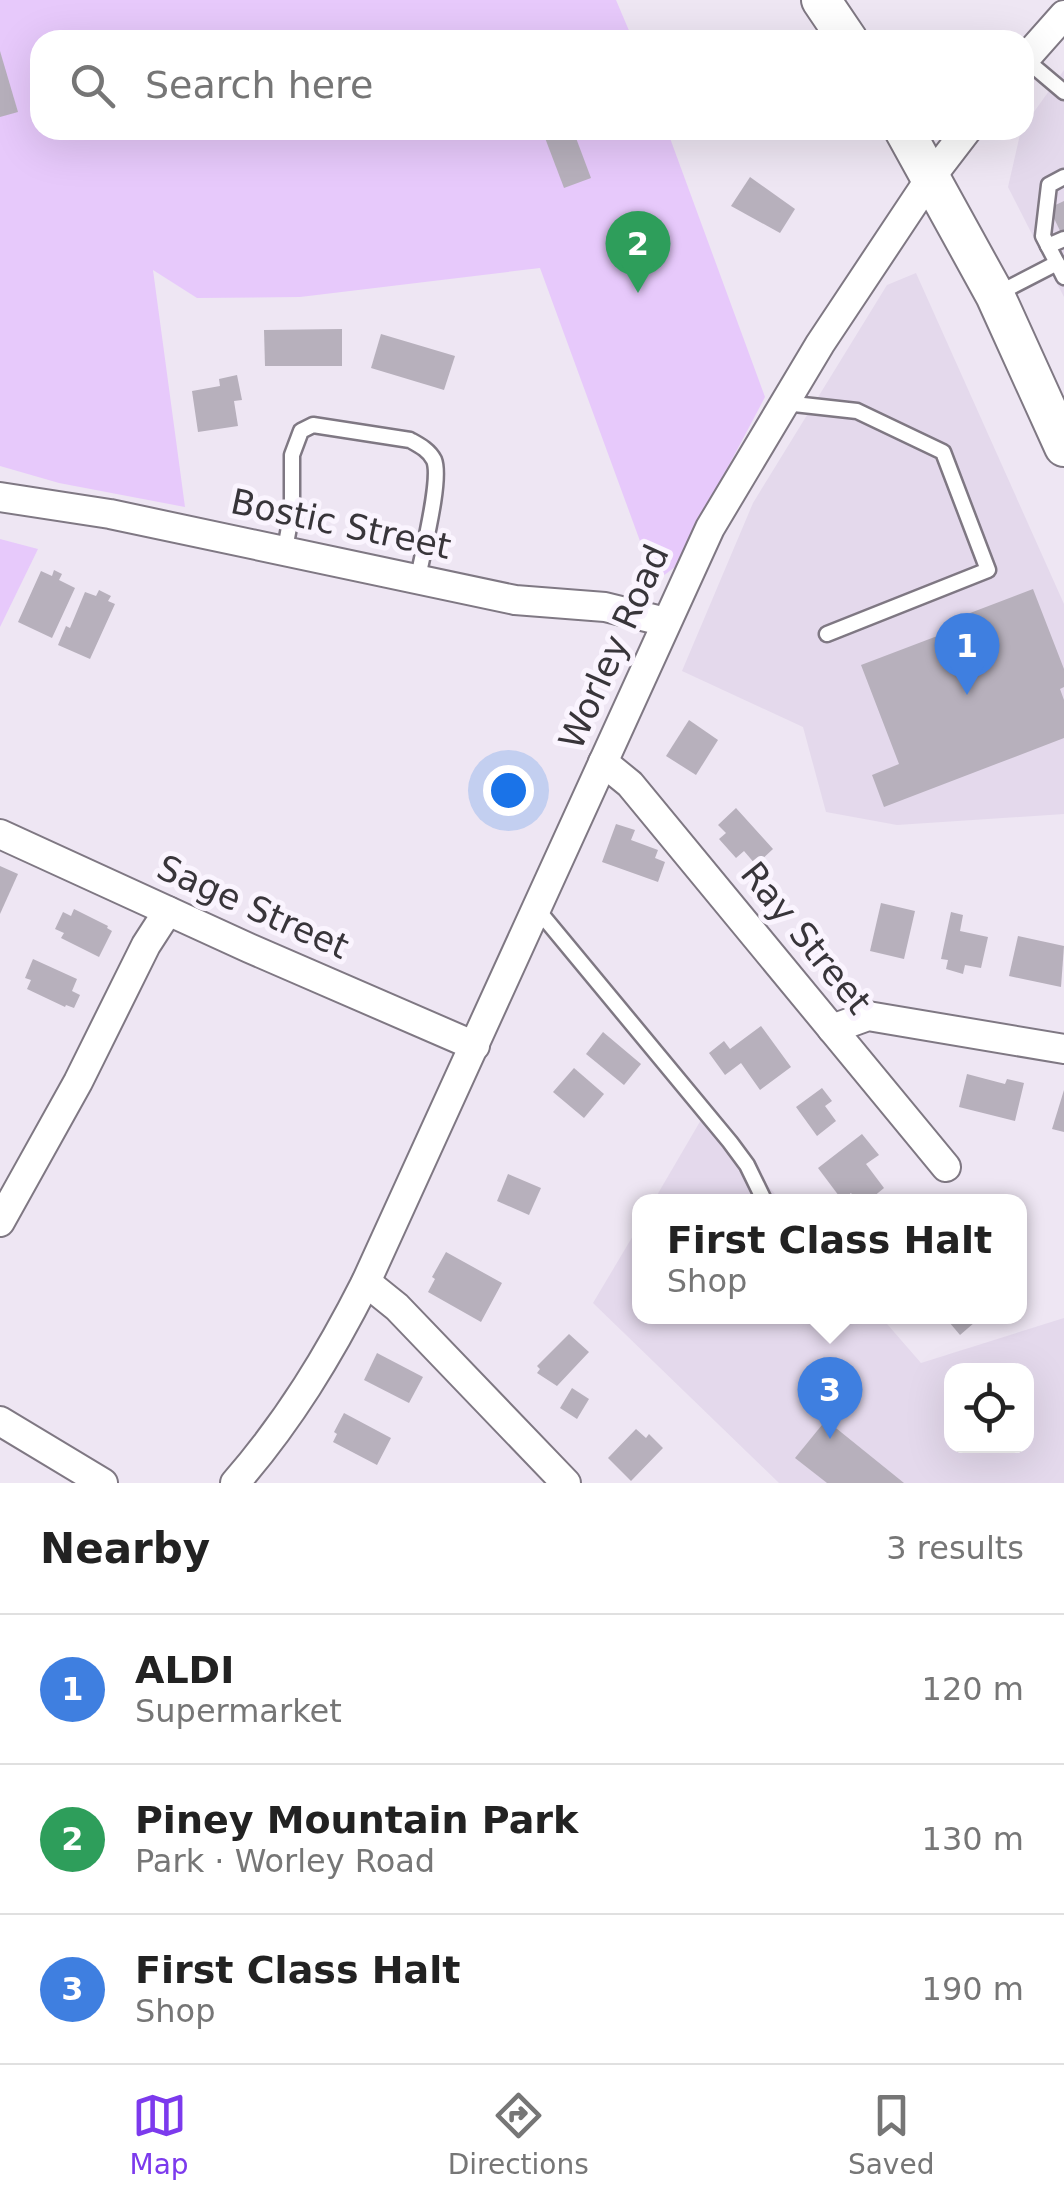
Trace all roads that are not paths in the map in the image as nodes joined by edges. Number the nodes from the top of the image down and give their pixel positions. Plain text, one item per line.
1 (822, 0) edge
2 (1064, 16) edge
3 (842, 30) edge
4 (1034, 49) edge
5 (1034, 68) edge
6 (1064, 92) edge
7 (910, 140) edge
8 (959, 140) edge
9 (930, 176) junction
10 (1064, 177) edge
11 (1064, 238) edge
12 (1048, 246) junction
13 (1061, 270) edge
14 (995, 295) junction
15 (784, 403) junction
16 (1064, 448) edge
17 (0, 497) edge
18 (284, 549) junction
19 (418, 578) junction
20 (666, 622) junction
21 (827, 634) dead end
22 (603, 762) junction
23 (0, 834) edge
24 (537, 909) junction
25 (168, 911) junction
26 (832, 1029) junction
27 (476, 1046) junction
28 (1064, 1049) edge
29 (946, 1168) dead end
30 (761, 1194) edge
31 (0, 1222) edge
32 (366, 1282) junction
33 (0, 1421) edge
34 (103, 1483) edge
35 (235, 1483) edge
36 (566, 1483) edge

1 - 3 main road
2 - 4 street
5 - 6 lane
7 - 9 main road
8 - 9 street, Worley Road
9 - 14 main road
9 - 15 street, Worley Road
10 - 12 lane
11 - 12 lane
12 - 13 lane
13 - 14 lane
14 - 16 main road
15 - 20 street, Worley Road
15 - 21 lane
17 - 18 street, Bostic Street
18 - 19 street, Bostic Street
18 - 19 lane
19 - 20 street, Bostic Street
20 - 22 street, Worley Road
22 - 24 street, Worley Road
22 - 26 street, Ray Street
23 - 25 street, Sage Street
24 - 27 street, Worley Road
24 - 30 lane
25 - 27 street, Sage Street
25 - 31 street
26 - 28 street
26 - 29 street, Ray Street
27 - 32 street, Worley Road
32 - 35 street, Worley Road
32 - 36 street
33 - 34 street

